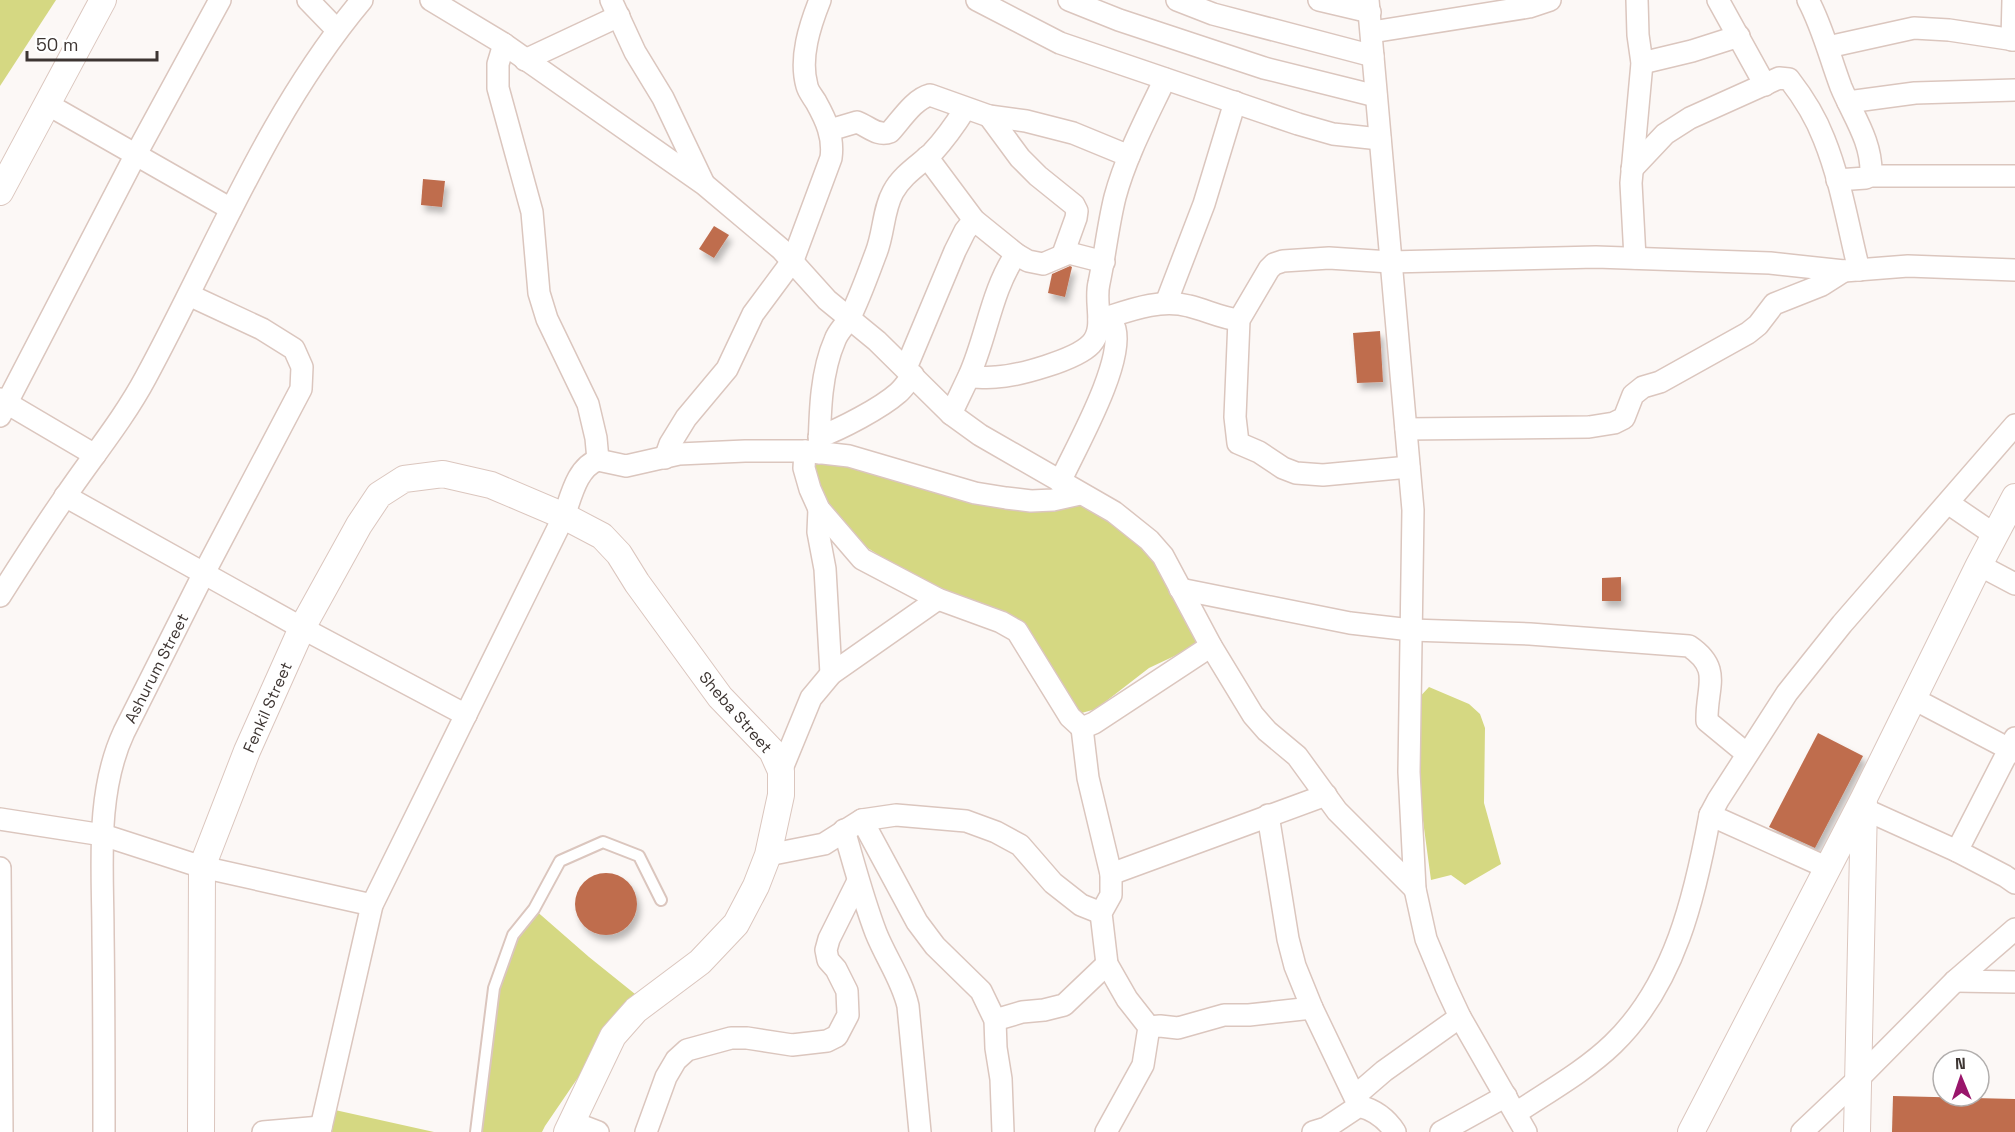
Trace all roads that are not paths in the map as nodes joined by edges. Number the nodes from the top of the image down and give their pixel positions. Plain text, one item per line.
1 (103, 0) edge
2 (220, 0) edge
3 (308, 0) edge
4 (362, 0) edge
5 (431, 0) edge
6 (820, 0) edge
7 (977, 0) edge
8 (1069, 0) edge
9 (1177, 0) edge
10 (1319, 0) edge
11 (1550, 0) edge
12 (1637, 0) edge
13 (1718, 0) edge
14 (1808, 0) edge
15 (2013, 0) edge
16 (615, 8) edge
17 (1370, 15) edge
18 (337, 30) junction
19 (1739, 36) junction
20 (2014, 40) edge
21 (504, 45) junction
22 (1828, 47) junction
23 (1373, 56) junction
24 (525, 60) junction
25 (1642, 63) junction
26 (1165, 79) junction
27 (1765, 85) junction
28 (2015, 90) edge
29 (1376, 96) junction
30 (1235, 102) junction
31 (1848, 102) junction
32 (47, 104) junction
33 (965, 109) junction
34 (989, 116) junction
35 (830, 130) junction
36 (1380, 139) junction
37 (135, 156) junction
38 (1129, 156) junction
39 (927, 157) junction
40 (1632, 169) junction
41 (1869, 176) junction
42 (2015, 176) edge
43 (1837, 180) junction
44 (705, 185) junction
45 (0, 192) edge
46 (231, 209) junction
47 (974, 220) junction
48 (1016, 254) junction
49 (1063, 254) junction
50 (1635, 258) junction
51 (793, 260) junction
52 (1104, 262) junction
53 (1390, 262) junction
54 (1851, 270) junction
55 (2015, 270) edge
56 (189, 295) junction
57 (1166, 303) junction
58 (1103, 318) junction
59 (850, 319) junction
60 (1239, 320) junction
61 (910, 372) junction
62 (969, 376) junction
63 (2, 406) edge
64 (951, 414) junction
65 (2015, 425) edge
66 (1406, 429) junction
67 (814, 447) junction
68 (95, 455) junction
69 (665, 458) junction
70 (598, 460) junction
71 (1409, 467) junction
72 (1060, 482) junction
73 (1080, 494) junction
74 (65, 496) junction
75 (2015, 496) edge
76 (1948, 503) junction
77 (819, 509) junction
78 (564, 516) junction
79 (1995, 535) junction
80 (602, 536) joint
81 (1979, 565) junction
82 (204, 573) junction
83 (2015, 584) edge
84 (1180, 589) junction
85 (0, 596) edge
86 (938, 599) junction
87 (302, 628) junction
88 (1412, 630) junction
89 (1211, 646) junction
90 (831, 674) junction
91 (1914, 699) junction
92 (466, 715) junction
93 (1082, 728) junction
94 (2013, 746) edge
95 (1747, 754) junction
96 (781, 771) junction
97 (1326, 795) junction
98 (1864, 803) junction
99 (1268, 815) junction
100 (1710, 815) junction
101 (0, 819) edge
102 (853, 825) junction
103 (103, 835) junction
104 (1957, 851) junction
105 (768, 855) junction
106 (202, 867) junction
107 (0, 868) edge
108 (1828, 868) junction
109 (1111, 873) junction
110 (858, 881) junction
111 (2015, 883) edge
112 (1415, 889) junction
113 (661, 900) dead end
114 (372, 905) junction
115 (1101, 913) junction
116 (2015, 930) edge
117 (1107, 964) junction
118 (1955, 981) junction
119 (2015, 982) edge
120 (1, 999) edge
121 (1312, 1008) junction
122 (1460, 1017) junction
123 (995, 1020) junction
124 (1149, 1027) junction
125 (1, 1066) edge
126 (1857, 1080) junction
127 (1357, 1101) junction
128 (1511, 1104) junction
129 (570, 1127) edge
130 (1463, 1127) edge
131 (321, 1129) edge
132 (2, 1132) edge
133 (104, 1132) edge
134 (201, 1132) edge
135 (263, 1132) edge
136 (476, 1132) edge
137 (598, 1132) edge
138 (646, 1132) edge
139 (920, 1132) edge
140 (1002, 1132) edge
141 (1106, 1132) edge
142 (1312, 1132) edge
143 (1395, 1132) edge
144 (1441, 1132) edge
145 (1526, 1132) edge
146 (1691, 1132) edge
147 (1802, 1132) edge
148 (1857, 1132) edge

1 - 32 street
2 - 37 street
3 - 18 street
4 - 18 street
5 - 21 street
6 - 35 street
7 - 26 street
8 - 29 street
9 - 23 street
10 - 17 street
11 - 17 street
12 - 25 street
13 - 19 street
14 - 22 street
15 - 20 street
16 - 24 street
16 - 44 street
17 - 23 street
18 - 46 street
19 - 25 street
19 - 27 street
20 - 22 street
21 - 24 street
21 - 70 street
22 - 31 street
23 - 29 street
24 - 44 street
25 - 40 street
26 - 30 street
26 - 38 street
27 - 40 street
27 - 43 street
28 - 31 street
29 - 36 street
30 - 36 street
30 - 57 street
31 - 41 street
32 - 37 street
32 - 45 street
33 - 34 street
33 - 35 street
33 - 39 street
34 - 38 street
34 - 49 street
35 - 51 street
36 - 53 street
37 - 46 street
37 - 63 street
38 - 52 street
39 - 47 street
39 - 59 street
40 - 50 street
41 - 42 street
41 - 43 street
43 - 54 street
44 - 51 street
46 - 56 street
47 - 48 street
47 - 61 street
48 - 49 street
48 - 62 street
49 - 52 street
50 - 53 street
50 - 54 street
51 - 59 street
51 - 69 street
52 - 58 street
53 - 60 street
53 - 66 street
54 - 55 street
54 - 66 street
56 - 68 street
56 - 82 street, Ashurum Street
57 - 58 street
57 - 60 street
58 - 62 street
58 - 72 street
59 - 61 street
59 - 67 street
60 - 71 street
61 - 64 street
61 - 67 street
62 - 64 street
63 - 68 street
64 - 72 street
65 - 76 street
66 - 71 street
67 - 69 street
67 - 73 street
67 - 77 street
68 - 74 street
69 - 70 street
70 - 78 street
71 - 88 street
72 - 73 street
73 - 84 street
74 - 82 street
74 - 85 street
75 - 79 street
76 - 79 street
76 - 95 street
77 - 86 street
77 - 90 street
78 - 80 street, Fenkil Street
78 - 87 street, Fenkil Street
78 - 92 street
79 - 81 street
80 - 96 street, Sheba Street
81 - 83 street
81 - 91 street
82 - 87 street
82 - 103 street, Ashurum Street
84 - 88 street
84 - 89 street
86 - 90 street
86 - 93 street
87 - 92 street
87 - 106 street, Fenkil Street
88 - 95 street
88 - 112 street
89 - 93 street
89 - 97 street
90 - 96 street
91 - 94 street
91 - 98 street
92 - 114 street
93 - 109 street
94 - 104 street
95 - 100 street
96 - 105 street, Sheba Street
97 - 99 street
97 - 112 street
98 - 104 street
98 - 108 street
98 - 126 street
99 - 109 street
99 - 121 street
100 - 108 street
100 - 128 street
101 - 103 street
102 - 105 street
102 - 110 street
102 - 115 street
102 - 123 street
103 - 106 street
103 - 133 street, Ashurum Street
104 - 111 street
105 - 129 street, Sheba Street
106 - 114 street
106 - 134 street, Fenkil Street
107 - 120 street
108 - 146 street
109 - 115 street
110 - 138 street
110 - 139 street
112 - 122 street
113 - 136 lane
114 - 131 street
115 - 117 street
116 - 118 street
117 - 123 street
117 - 124 street
118 - 119 street
118 - 126 street
120 - 125 street
121 - 124 street
121 - 127 street
122 - 127 street
122 - 128 street
123 - 140 street
124 - 141 street
125 - 132 street
126 - 147 street
126 - 148 street
127 - 142 street
127 - 143 street
128 - 130 street
128 - 145 street
129 - 137 street
130 - 144 street
131 - 135 street

